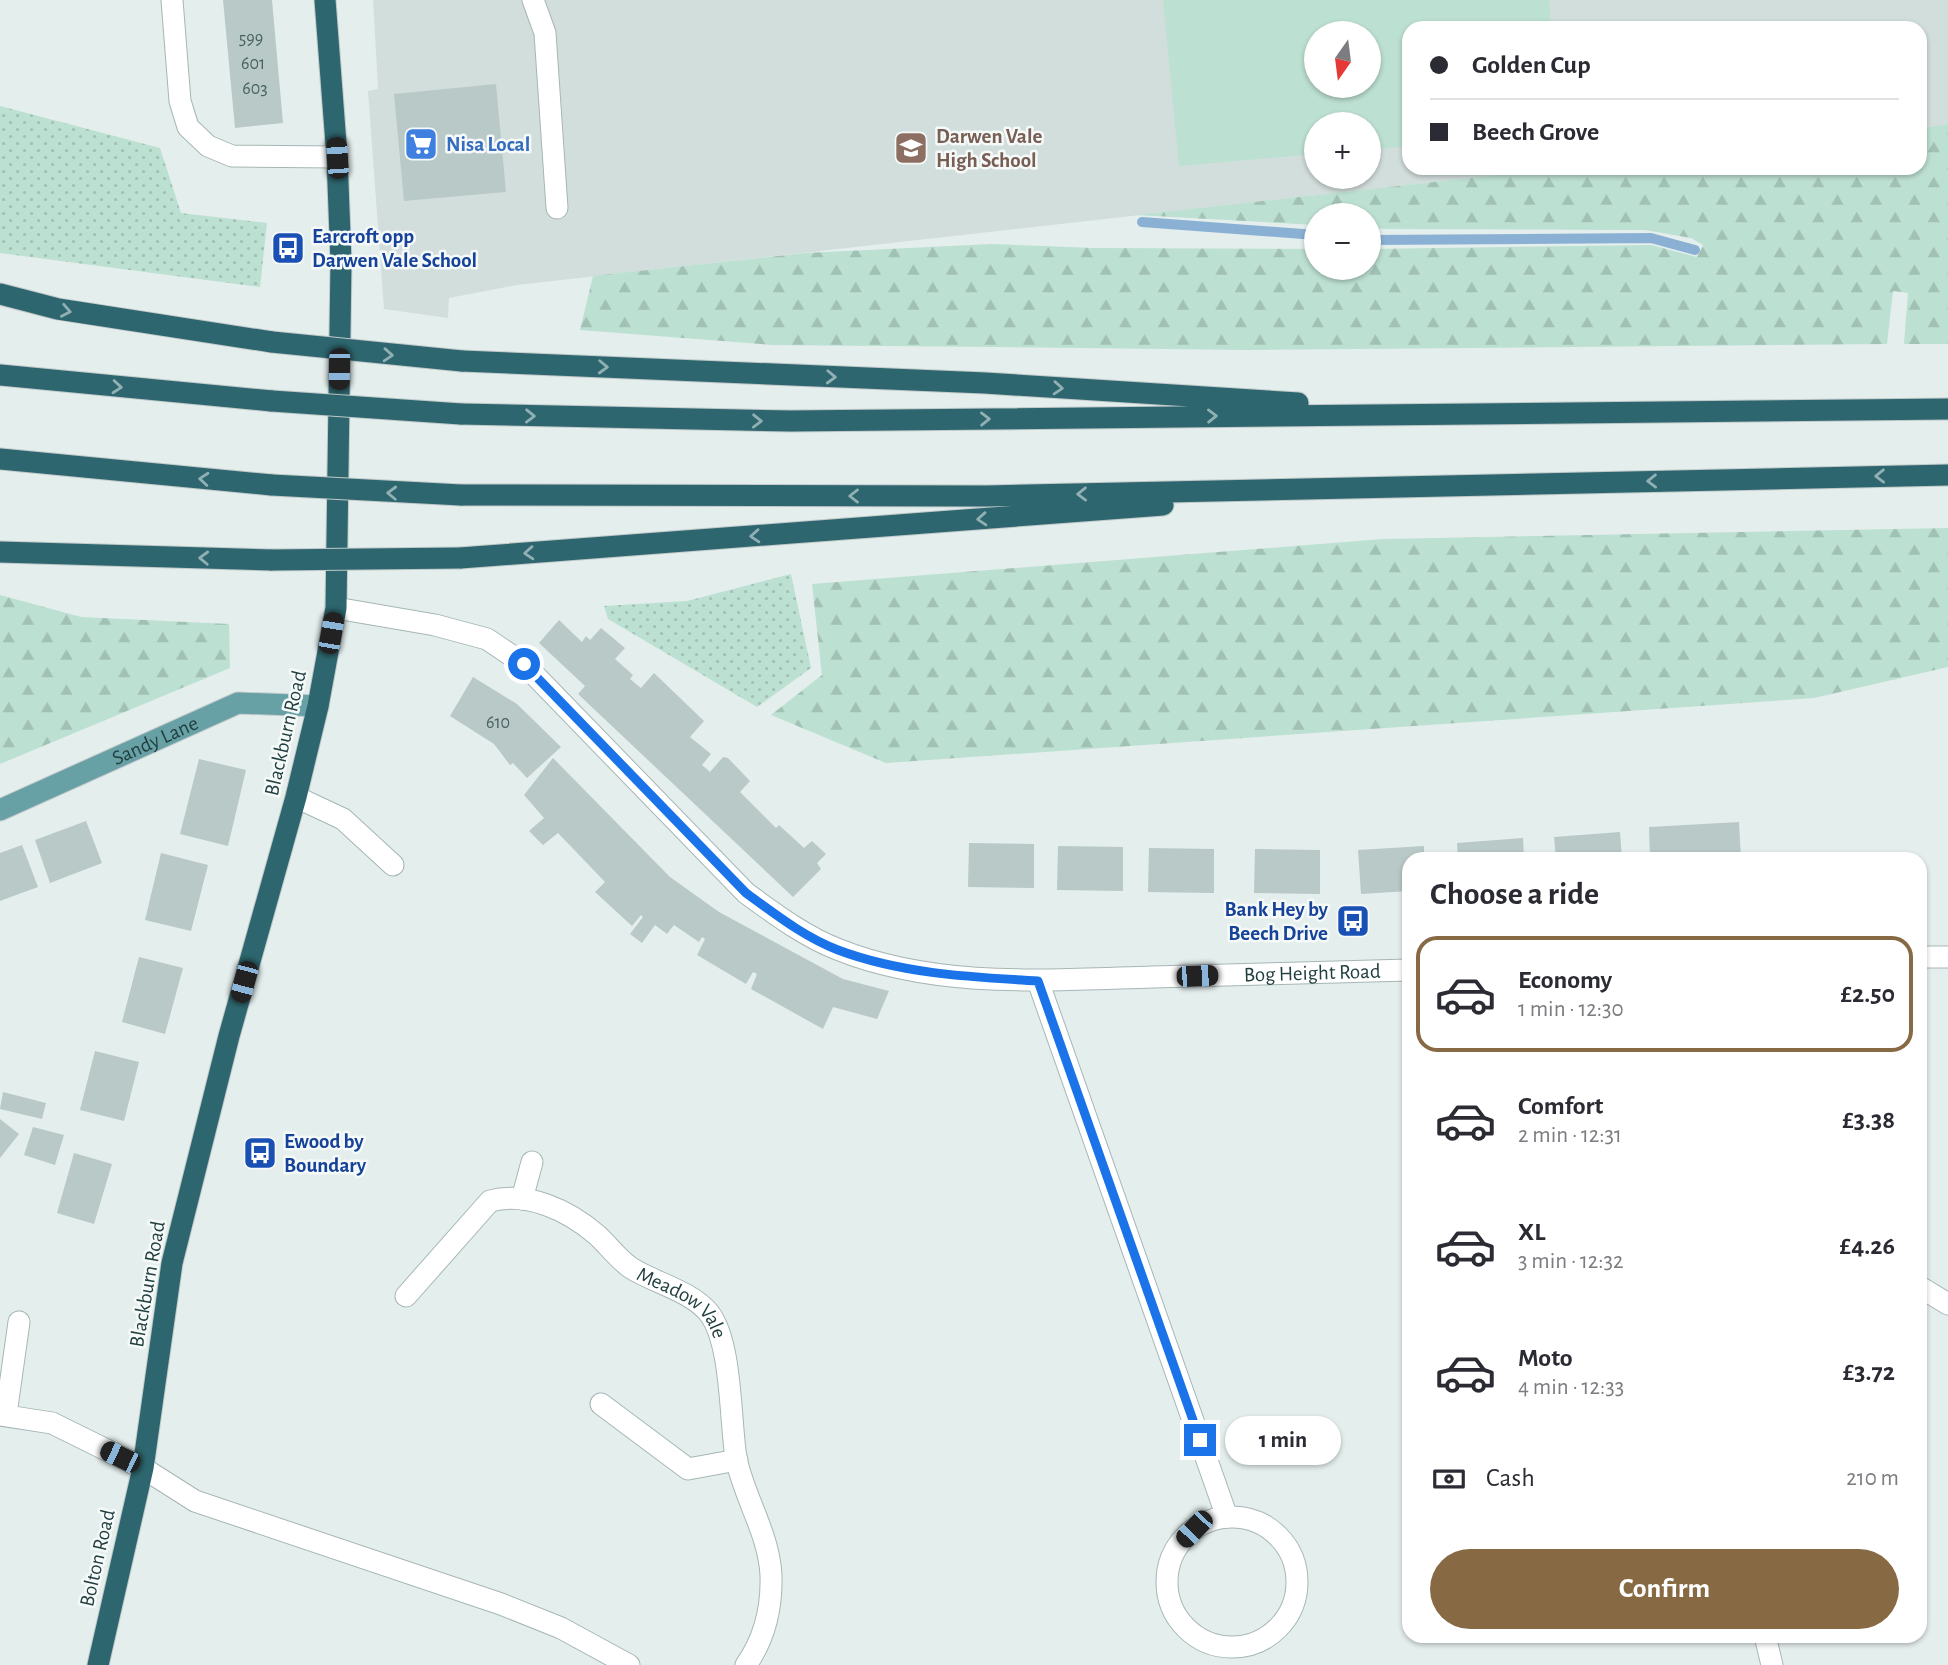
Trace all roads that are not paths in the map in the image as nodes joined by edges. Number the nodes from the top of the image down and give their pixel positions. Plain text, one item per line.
1 (172, 0) edge
2 (326, 0) edge
3 (533, 0) edge
4 (337, 158) junction
5 (557, 208) dead end
6 (0, 294) edge
7 (0, 375) edge
8 (1948, 409) edge
9 (1471, 413) junction
10 (0, 459) edge
11 (1948, 475) edge
12 (1417, 486) junction
13 (0, 552) edge
14 (336, 608) junction
15 (318, 706) junction
16 (296, 797) junction
17 (0, 810) edge
18 (393, 865) dead end
19 (1927, 957) edge
20 (1948, 957) edge
21 (1402, 970) edge
22 (1038, 981) junction
23 (532, 1162) dead end
24 (522, 1199) junction
25 (1927, 1291) edge
26 (406, 1296) dead end
27 (1948, 1304) edge
28 (19, 1322) dead end
29 (155, 1378) joint
30 (601, 1404) dead end
31 (3, 1415) edge
32 (737, 1460) junction
33 (143, 1468) junction
34 (1227, 1517) junction
35 (1767, 1643) edge
36 (98, 1665) edge
37 (629, 1665) edge
38 (746, 1665) edge
39 (1772, 1665) edge

1 - 4 street
2 - 4 highway, Blackburn Road
3 - 5 street
4 - 14 highway, Blackburn Road
6 -> 9 highway, bridge
7 -> 9 highway, bridge
8 - 9 highway
12 -> 10 highway, bridge
11 -> 12 highway
12 -> 13 highway, bridge
14 - 15 highway, Blackburn Road
14 - 22 street, Bog Height Road
15 - 16 highway, Blackburn Road
15 - 17 main road, Sandy Lane
16 - 18 street
16 - 29 highway, Blackburn Road
19 - 20 street
21 - 22 street, Bog Height Road
22 - 34 street
23 - 24 street
24 - 26 street, Meadow Vale
24 - 32 street, Meadow Vale
25 - 27 street
28 - 31 street
29 - 33 highway, Bolton Road
30 - 32 street
31 - 33 street
32 - 38 street, Meadow Vale
33 - 36 highway, Bolton Road
33 - 37 street
34 - 34 street
35 - 39 street

